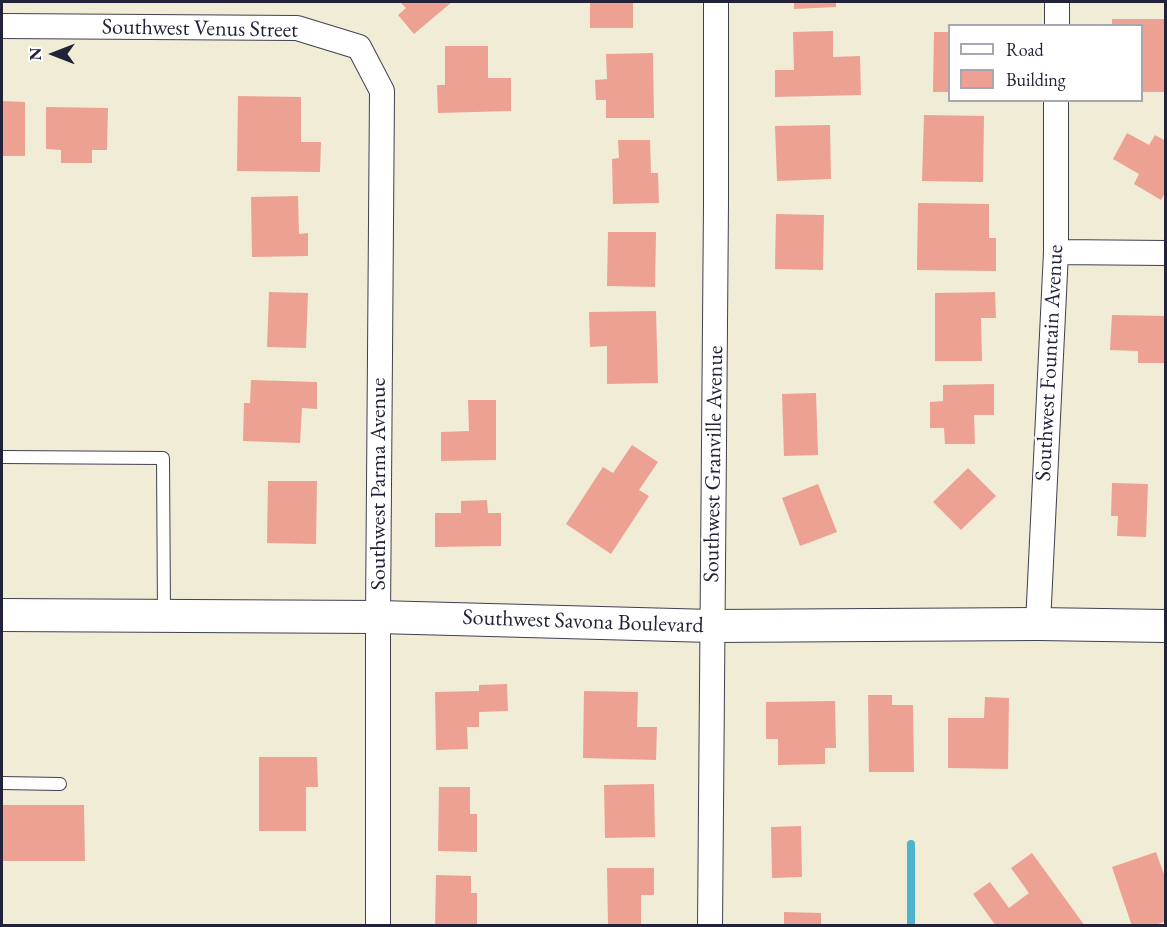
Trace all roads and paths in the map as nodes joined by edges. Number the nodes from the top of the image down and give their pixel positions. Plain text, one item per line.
1 (716, 2) edge
2 (1057, 2) edge
3 (1057, 24) edge
4 (2, 26) edge
5 (359, 47) joint
6 (1056, 102) edge
7 (1056, 252) junction
8 (1166, 253) edge
9 (2, 457) edge
10 (2, 615) edge
11 (164, 616) junction
12 (378, 617) junction
13 (1038, 624) junction
14 (712, 626) junction
15 (1166, 626) edge
16 (2, 783) edge
17 (60, 784) dead end
18 (378, 926) edge
19 (710, 926) edge

1 - 14 street, Southwest Granville Avenue
2 - 3 street
4 - 5 street, Southwest Venus Street
5 - 12 street, Southwest Parma Avenue
6 - 7 street, Southwest Fountain Avenue
7 - 8 street
7 - 13 street, Southwest Fountain Avenue
9 - 11 lane
10 - 11 street, Southwest Savona Boulevard
11 - 12 street, Southwest Savona Boulevard
12 - 14 street, Southwest Savona Boulevard
12 - 18 street, Southwest Parma Avenue
13 - 14 street, Southwest Savona Boulevard
13 - 15 street, Southwest Savona Boulevard
14 - 19 street, Southwest Granville Avenue
16 - 17 lane

